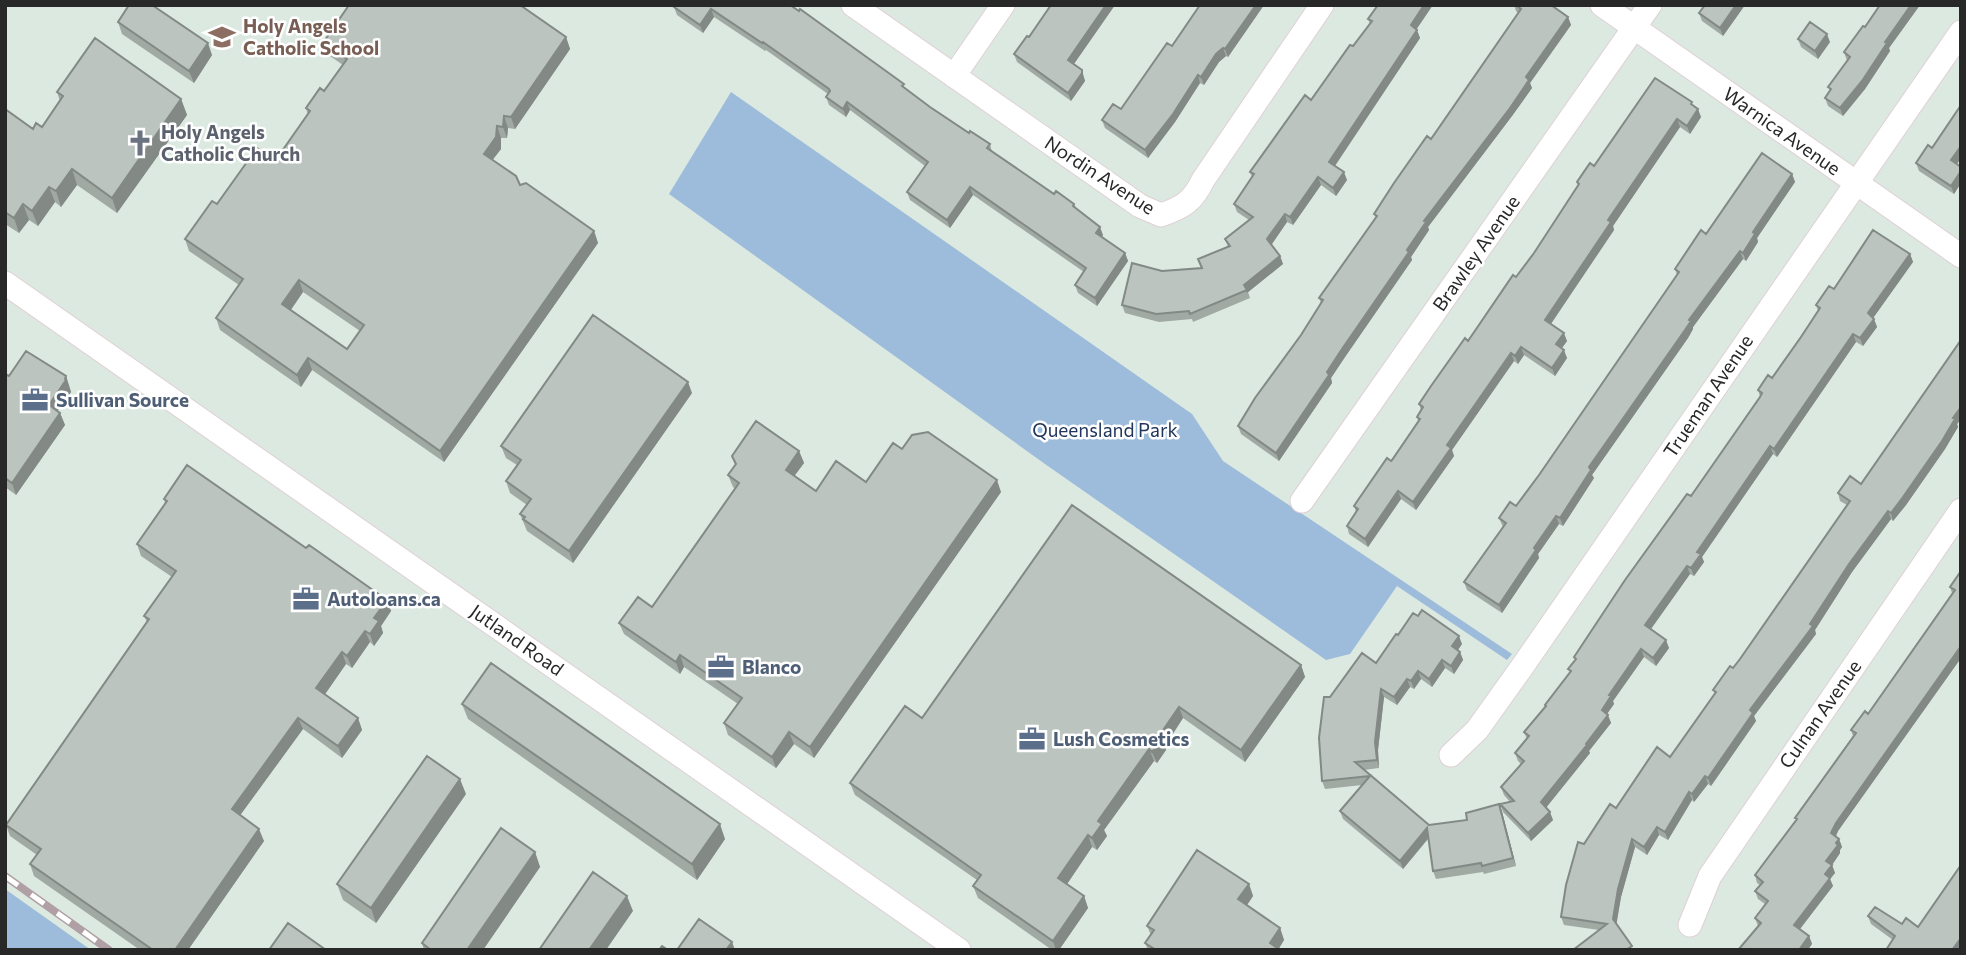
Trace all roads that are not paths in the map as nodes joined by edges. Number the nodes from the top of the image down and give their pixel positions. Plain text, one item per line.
1 (853, 5) edge
2 (1003, 5) edge
3 (1322, 5) edge
4 (1602, 5) edge
5 (1650, 5) edge
6 (1634, 28) junction
7 (1961, 32) edge
8 (954, 76) junction
9 (1855, 182) junction
10 (1961, 256) edge
11 (5, 283) edge
12 (1302, 501) dead end
13 (1961, 510) edge
14 (1451, 755) dead end
15 (1690, 925) dead end
16 (959, 950) edge

1 - 8 street, Nordin Avenue
2 - 8 street
3 - 8 street, Nordin Avenue
4 - 6 street, Warnica Avenue
5 - 6 street, Brawley Avenue
6 - 9 street, Warnica Avenue
6 - 12 street, Brawley Avenue
7 - 9 street, Trueman Avenue
9 - 10 street, Warnica Avenue
9 - 14 street, Trueman Avenue
11 - 16 street, Jutland Road
13 - 15 street, Culnan Avenue

